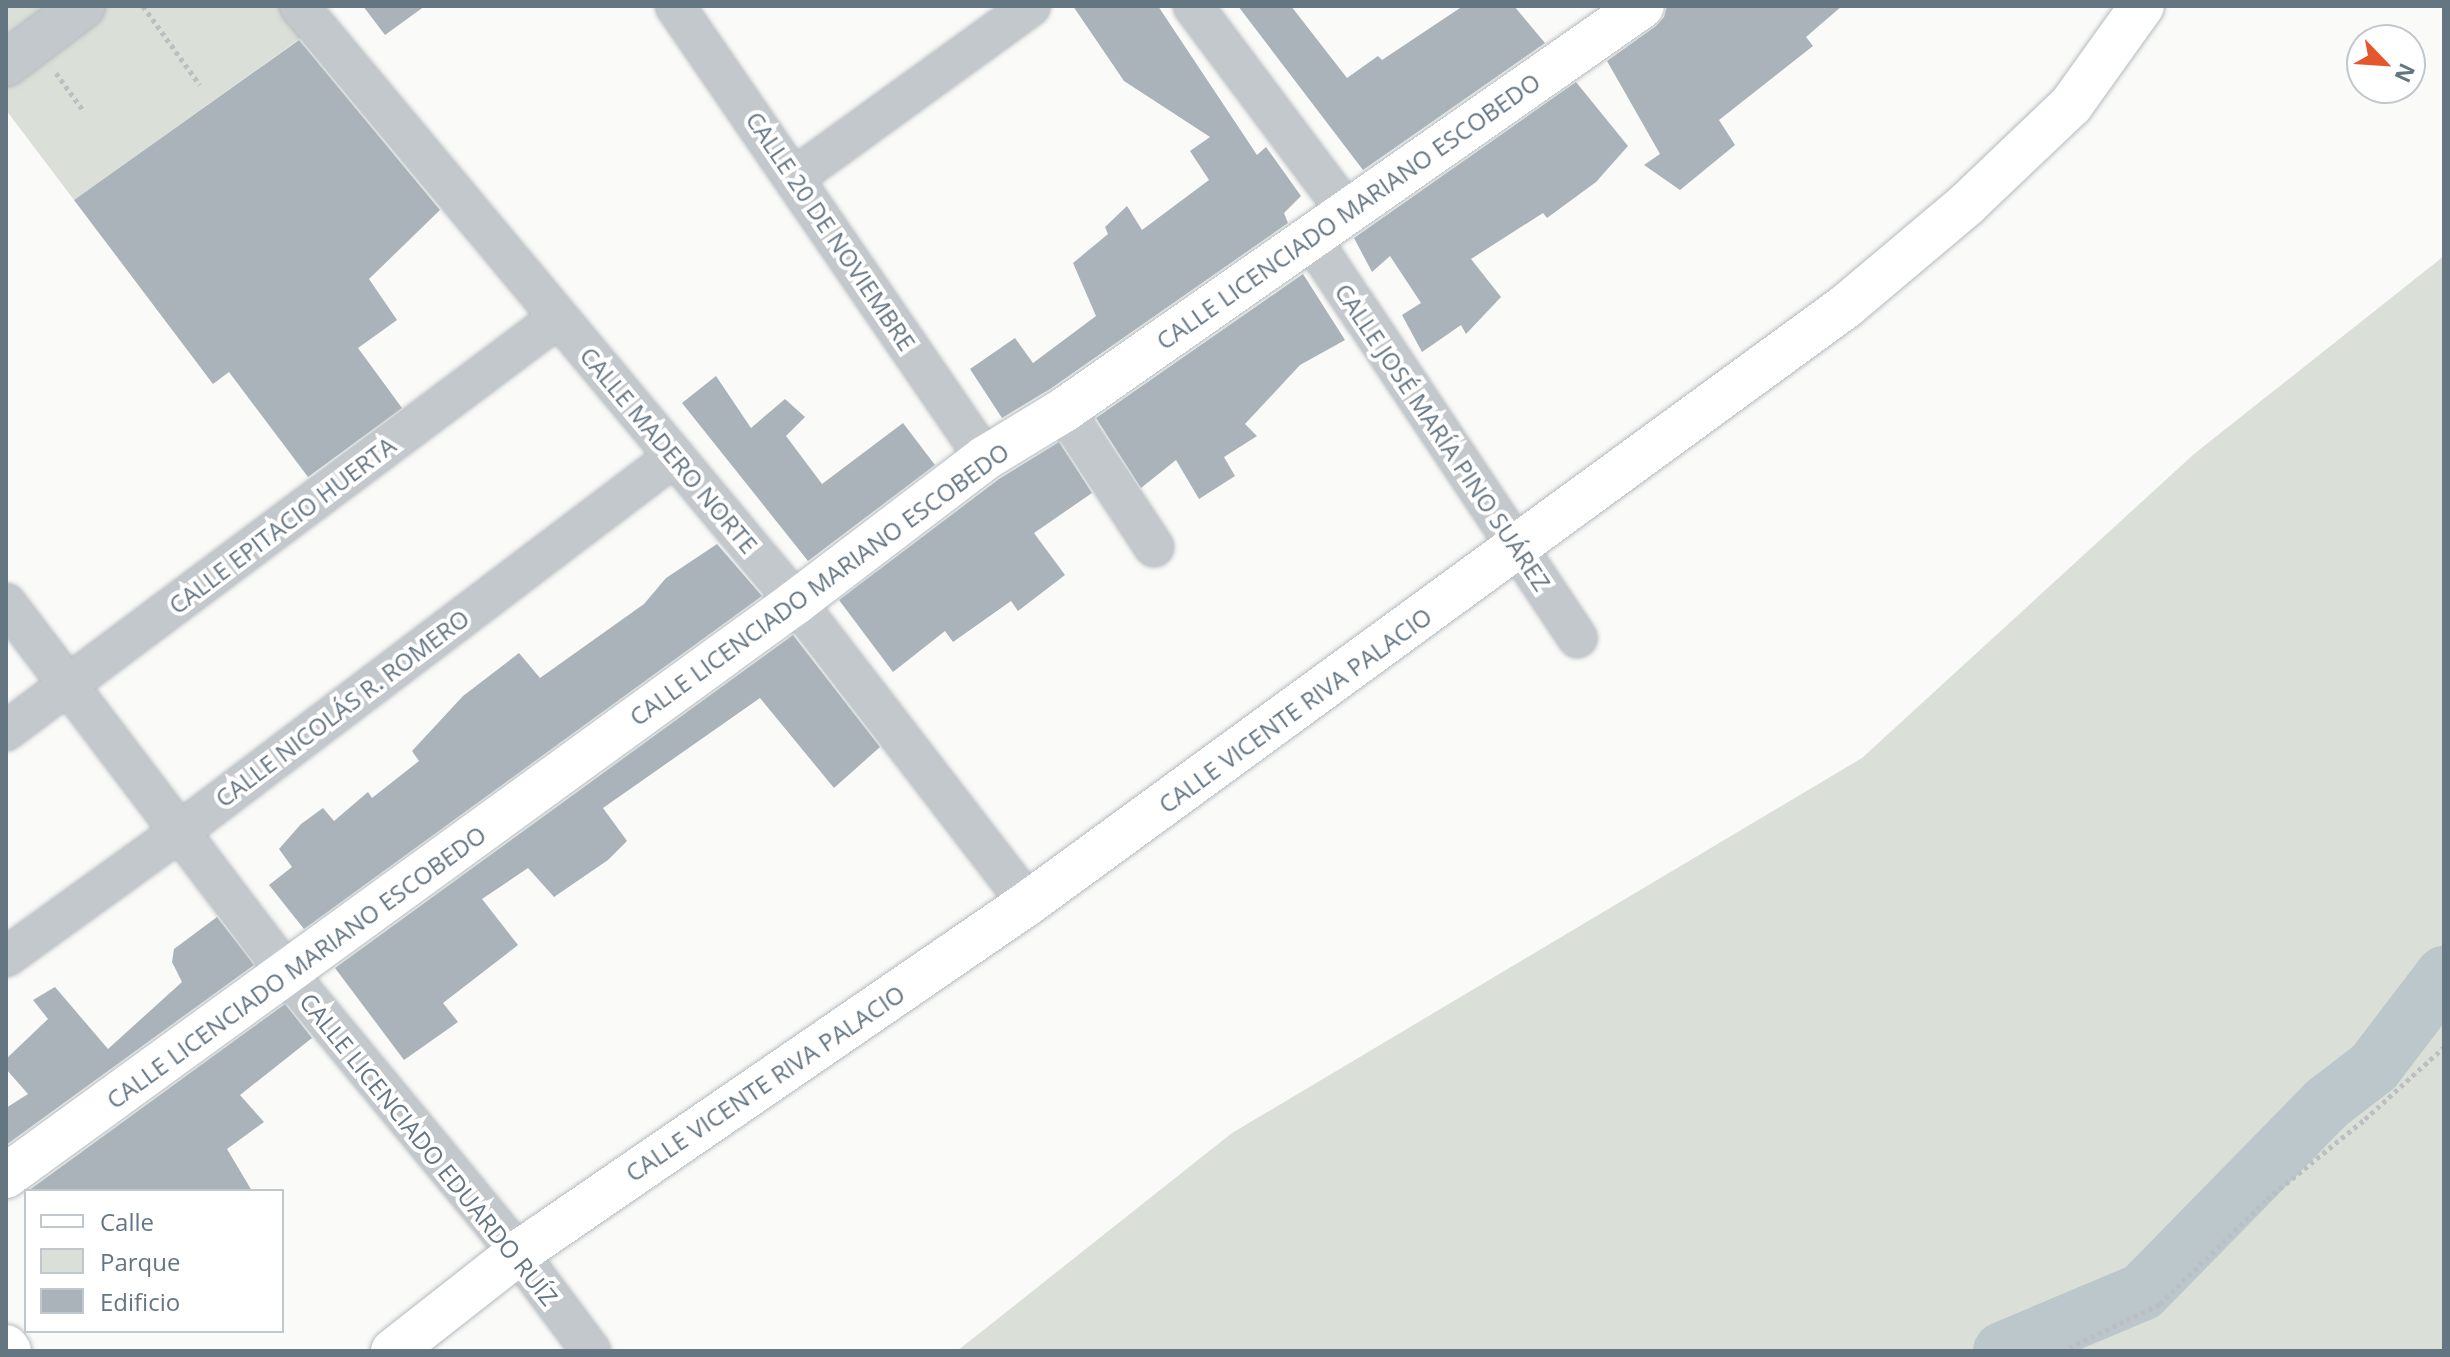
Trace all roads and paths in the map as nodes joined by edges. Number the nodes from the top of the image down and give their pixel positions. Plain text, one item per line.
1 (83, 6) edge
2 (143, 6) edge
3 (299, 6) edge
4 (675, 6) edge
5 (1031, 6) edge
6 (1193, 6) edge
7 (1642, 6) edge
8 (2142, 6) edge
9 (20, 53) edge
10 (200, 85) dead end
11 (83, 110) dead end
12 (795, 177) junction
13 (1347, 212) junction
14 (1310, 237) junction
15 (558, 318) junction
16 (1064, 410) junction
17 (675, 456) junction
18 (985, 458) junction
19 (1154, 547) dead end
20 (1518, 548) junction
21 (796, 602) junction
22 (6, 603) edge
23 (1577, 638) dead end
24 (67, 685) junction
25 (6, 731) edge
26 (179, 832) junction
27 (1028, 903) junction
28 (6, 957) edge
29 (288, 974) junction
30 (2444, 1047) edge
31 (6, 1176) edge
32 (518, 1253) junction
33 (393, 1351) edge
34 (591, 1351) edge
35 (2062, 1351) edge

1 - 9 street
2 - 10 path
3 - 15 street, CALLE MADERO NORTE
4 - 12 street, CALLE 20 DE NOVIEMBRE
5 - 12 street
6 - 13 street
7 - 13 main road, CALLE LICENCIADO MARIANO ESCOBEDO
8 - 20 main road, CALLE VICENTE RIVA PALACIO
9 - 11 path
12 - 18 street, CALLE 20 DE NOVIEMBRE
13 - 14 main road, CALLE LICENCIADO MARIANO ESCOBEDO
14 - 16 main road, CALLE LICENCIADO MARIANO ESCOBEDO
14 - 20 street, CALLE JOSÉ MARÍA PINO SUÁREZ
15 - 17 street, CALLE MADERO NORTE
15 - 24 street, CALLE EPITACIO HUERTA
16 - 18 main road, CALLE LICENCIADO MARIANO ESCOBEDO
16 - 19 street
17 - 21 street, CALLE MADERO NORTE
17 - 26 street, CALLE NICOLÁS R. ROMERO
18 - 21 main road, CALLE LICENCIADO MARIANO ESCOBEDO
20 - 23 street, CALLE JOSÉ MARÍA PINO SUÁREZ
20 - 27 main road, CALLE VICENTE RIVA PALACIO
21 - 27 street, CALLE MADERO NORTE
21 - 29 main road, CALLE LICENCIADO MARIANO ESCOBEDO
22 - 24 street, CALLE LICENCIADO EDUARDO RUÍZ
24 - 25 street, CALLE EPITACIO HUERTA
24 - 26 street, CALLE LICENCIADO EDUARDO RUÍZ
26 - 28 street, CALLE NICOLÁS R. ROMERO
26 - 29 street, CALLE LICENCIADO EDUARDO RUÍZ
27 - 32 main road, CALLE VICENTE RIVA PALACIO
29 - 31 main road, CALLE LICENCIADO MARIANO ESCOBEDO
29 - 32 street, CALLE LICENCIADO EDUARDO RUÍZ
30 - 35 path
32 - 33 main road, CALLE VICENTE RIVA PALACIO
32 - 34 street, CALLE LICENCIADO EDUARDO RUÍZ

